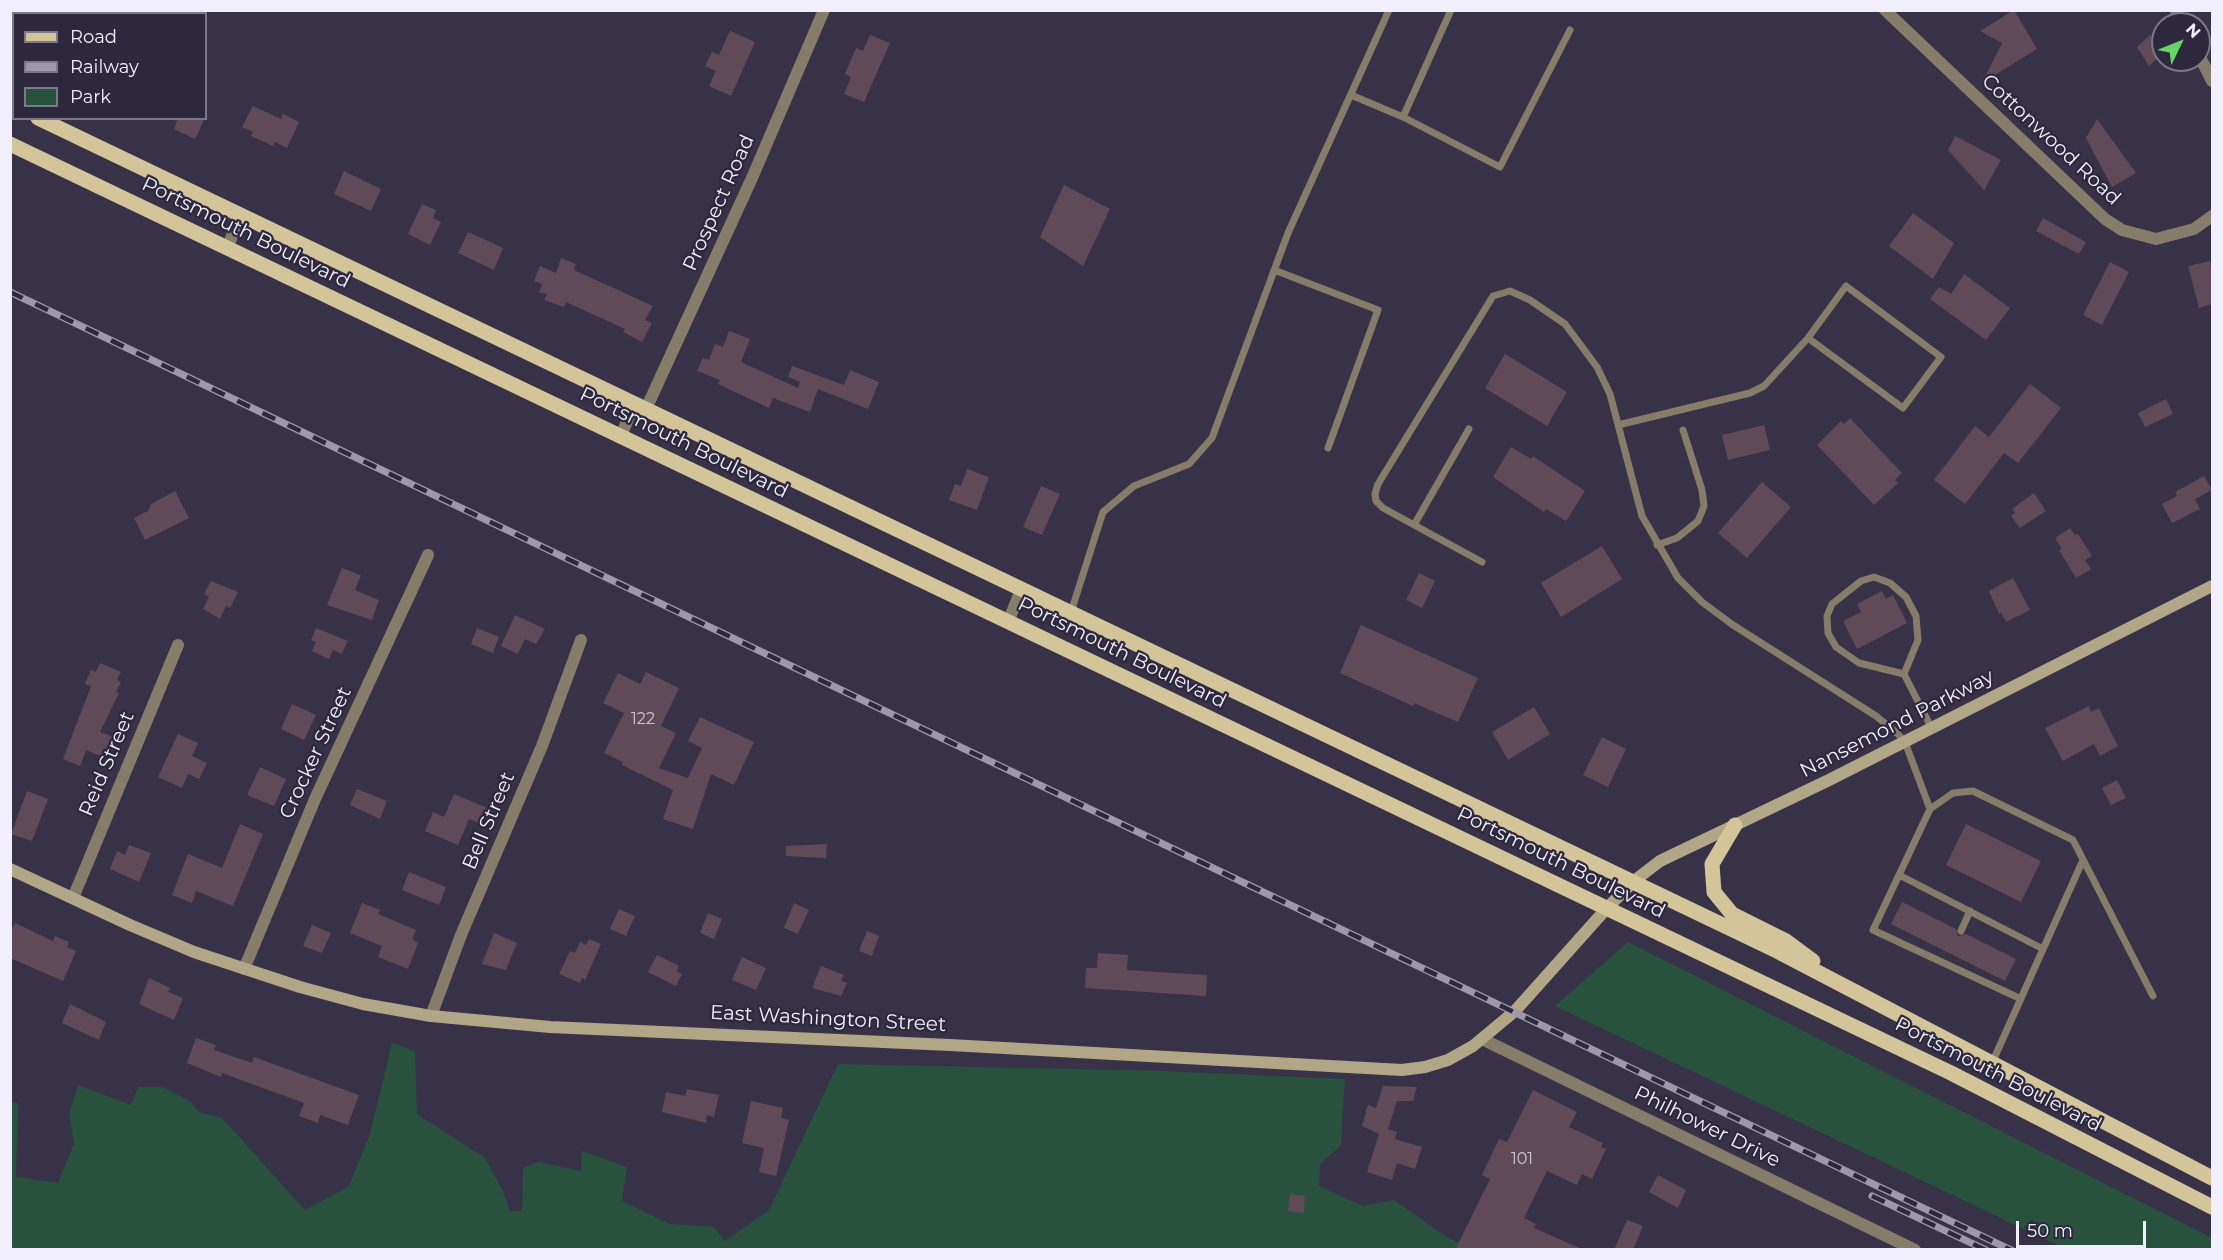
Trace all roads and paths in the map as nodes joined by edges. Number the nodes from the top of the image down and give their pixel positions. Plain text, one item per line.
1 (824, 10) edge
2 (1389, 10) edge
3 (1451, 10) edge
4 (1885, 10) edge
5 (1570, 30) dead end
6 (1351, 95) junction
7 (1403, 117) junction
8 (42, 120) edge
9 (10, 144) edge
10 (239, 216) junction
11 (2212, 216) edge
12 (228, 247) junction
13 (1274, 270) junction
14 (1808, 338) junction
15 (640, 407) junction
16 (1618, 425) junction
17 (1469, 429) dead end
18 (1683, 430) dead end
19 (621, 436) junction
20 (1328, 448) dead end
21 (1414, 525) junction
22 (1657, 545) junction
23 (428, 555) dead end
24 (1482, 562) dead end
25 (2212, 586) edge
26 (1021, 590) junction
27 (1071, 613) junction
28 (1008, 622) junction
29 (581, 640) dead end
30 (178, 645) dead end
31 (1904, 674) junction
32 (1932, 729) junction
33 (1905, 742) junction
34 (1930, 809) junction
35 (1735, 825) junction
36 (2083, 860) junction
37 (10, 869) edge
38 (1899, 875) junction
39 (1634, 881) junction
40 (73, 898) junction
41 (1607, 908) junction
42 (1970, 911) junction
43 (1961, 931) dead end
44 (2043, 949) junction
45 (1950, 954) dead end
46 (1946, 964) junction
47 (244, 969) junction
48 (1849, 988) junction
49 (2153, 996) dead end
50 (2020, 999) junction
51 (431, 1016) junction
52 (1482, 1039) junction
53 (1992, 1063) junction
54 (2212, 1178) edge
55 (2212, 1207) edge
56 (1915, 1250) edge

1 - 15 street, Prospect Road
2 - 6 lane
3 - 7 lane
4 - 11 street, Cottonwood Road
5 - 7 lane
6 - 7 lane
6 - 13 lane
8 - 10 main road, Portsmouth Boulevard
9 - 12 main road, Portsmouth Boulevard
10 - 12 street
10 - 15 main road, Portsmouth Boulevard
12 - 19 main road, Portsmouth Boulevard
13 - 20 lane
13 - 27 lane
14 - 14 lane
14 - 16 lane
15 - 19 street, Prospect Road
15 - 26 main road, Portsmouth Boulevard
16 - 21 lane
16 - 22 lane
17 - 21 lane
18 - 22 lane
19 - 28 main road, Portsmouth Boulevard
21 - 24 lane
22 - 33 lane
23 - 47 street, Crocker Street
25 - 32 main road, Nansemond Parkway
26 - 27 main road, Portsmouth Boulevard
26 - 28 street
27 - 39 main road, Portsmouth Boulevard
28 - 41 main road, Portsmouth Boulevard
29 - 51 street, Bell Street
30 - 40 street, Reid Street
31 - 31 lane
31 - 32 lane
32 - 33 main road, Nansemond Parkway
33 - 34 lane
33 - 35 main road, Nansemond Parkway
34 - 36 lane
34 - 38 lane
35 - 39 main road, Nansemond Parkway
35 - 48 main road
36 - 44 lane
36 - 49 lane
37 - 40 main road, East Washington Street
38 - 42 lane
38 - 46 lane
39 - 41 main road, Nansemond Parkway
39 - 48 main road, Portsmouth Boulevard
40 - 47 main road, East Washington Street
41 - 52 main road, East Washington Street
41 - 55 main road, Portsmouth Boulevard
42 - 43 lane
42 - 44 lane
44 - 50 lane
45 - 46 lane
46 - 50 lane
47 - 51 main road, East Washington Street
48 - 53 main road, Portsmouth Boulevard
50 - 53 lane
51 - 52 main road, East Washington Street
52 - 56 street, Philhower Drive
53 - 54 main road, Portsmouth Boulevard

